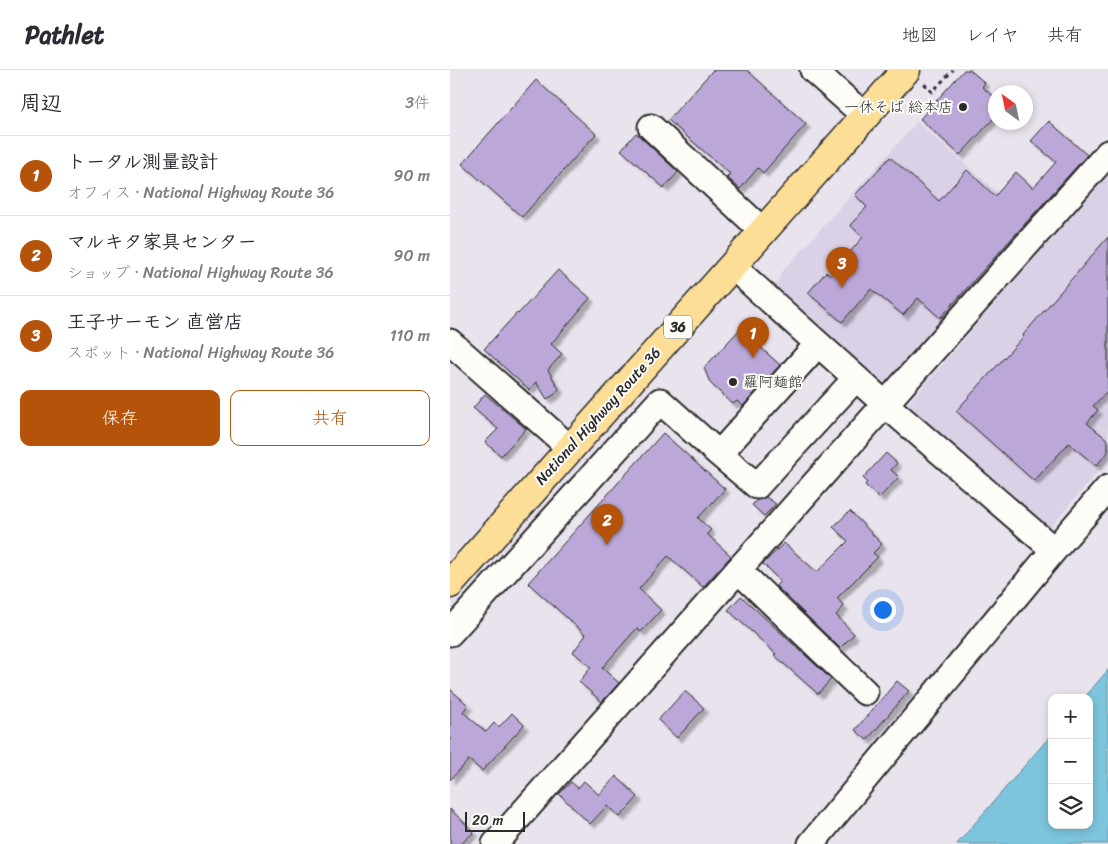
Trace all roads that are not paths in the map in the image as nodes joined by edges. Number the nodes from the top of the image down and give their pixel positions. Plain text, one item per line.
1 (813, 70) edge
2 (913, 76) edge
3 (865, 116) junction
4 (651, 127) dead end
5 (1108, 153) edge
6 (763, 231) junction
7 (732, 266) junction
8 (450, 342) edge
9 (817, 344) junction
10 (856, 378) junction
11 (886, 405) junction
12 (570, 448) junction
13 (719, 454) junction
14 (1108, 488) edge
15 (1054, 550) junction
16 (738, 570) junction
17 (450, 584) edge
18 (450, 634) edge
19 (865, 692) dead end
20 (496, 844) edge
21 (810, 844) edge

1 - 3 street
2 - 3 highway, National Highway Route 36 / 36
3 - 6 highway, National Highway Route 36 / 36
4 - 6 street
5 - 11 street
6 - 7 highway, National Highway Route 36 / 36
7 - 9 street
7 - 12 highway, National Highway Route 36 / 36
8 - 12 street
9 - 10 street
9 - 13 street
10 - 11 street
10 - 13 street
11 - 15 street
11 - 16 street
12 - 17 highway, National Highway Route 36 / 36
13 - 18 street
14 - 15 street
15 - 21 street
16 - 19 street
16 - 20 street

